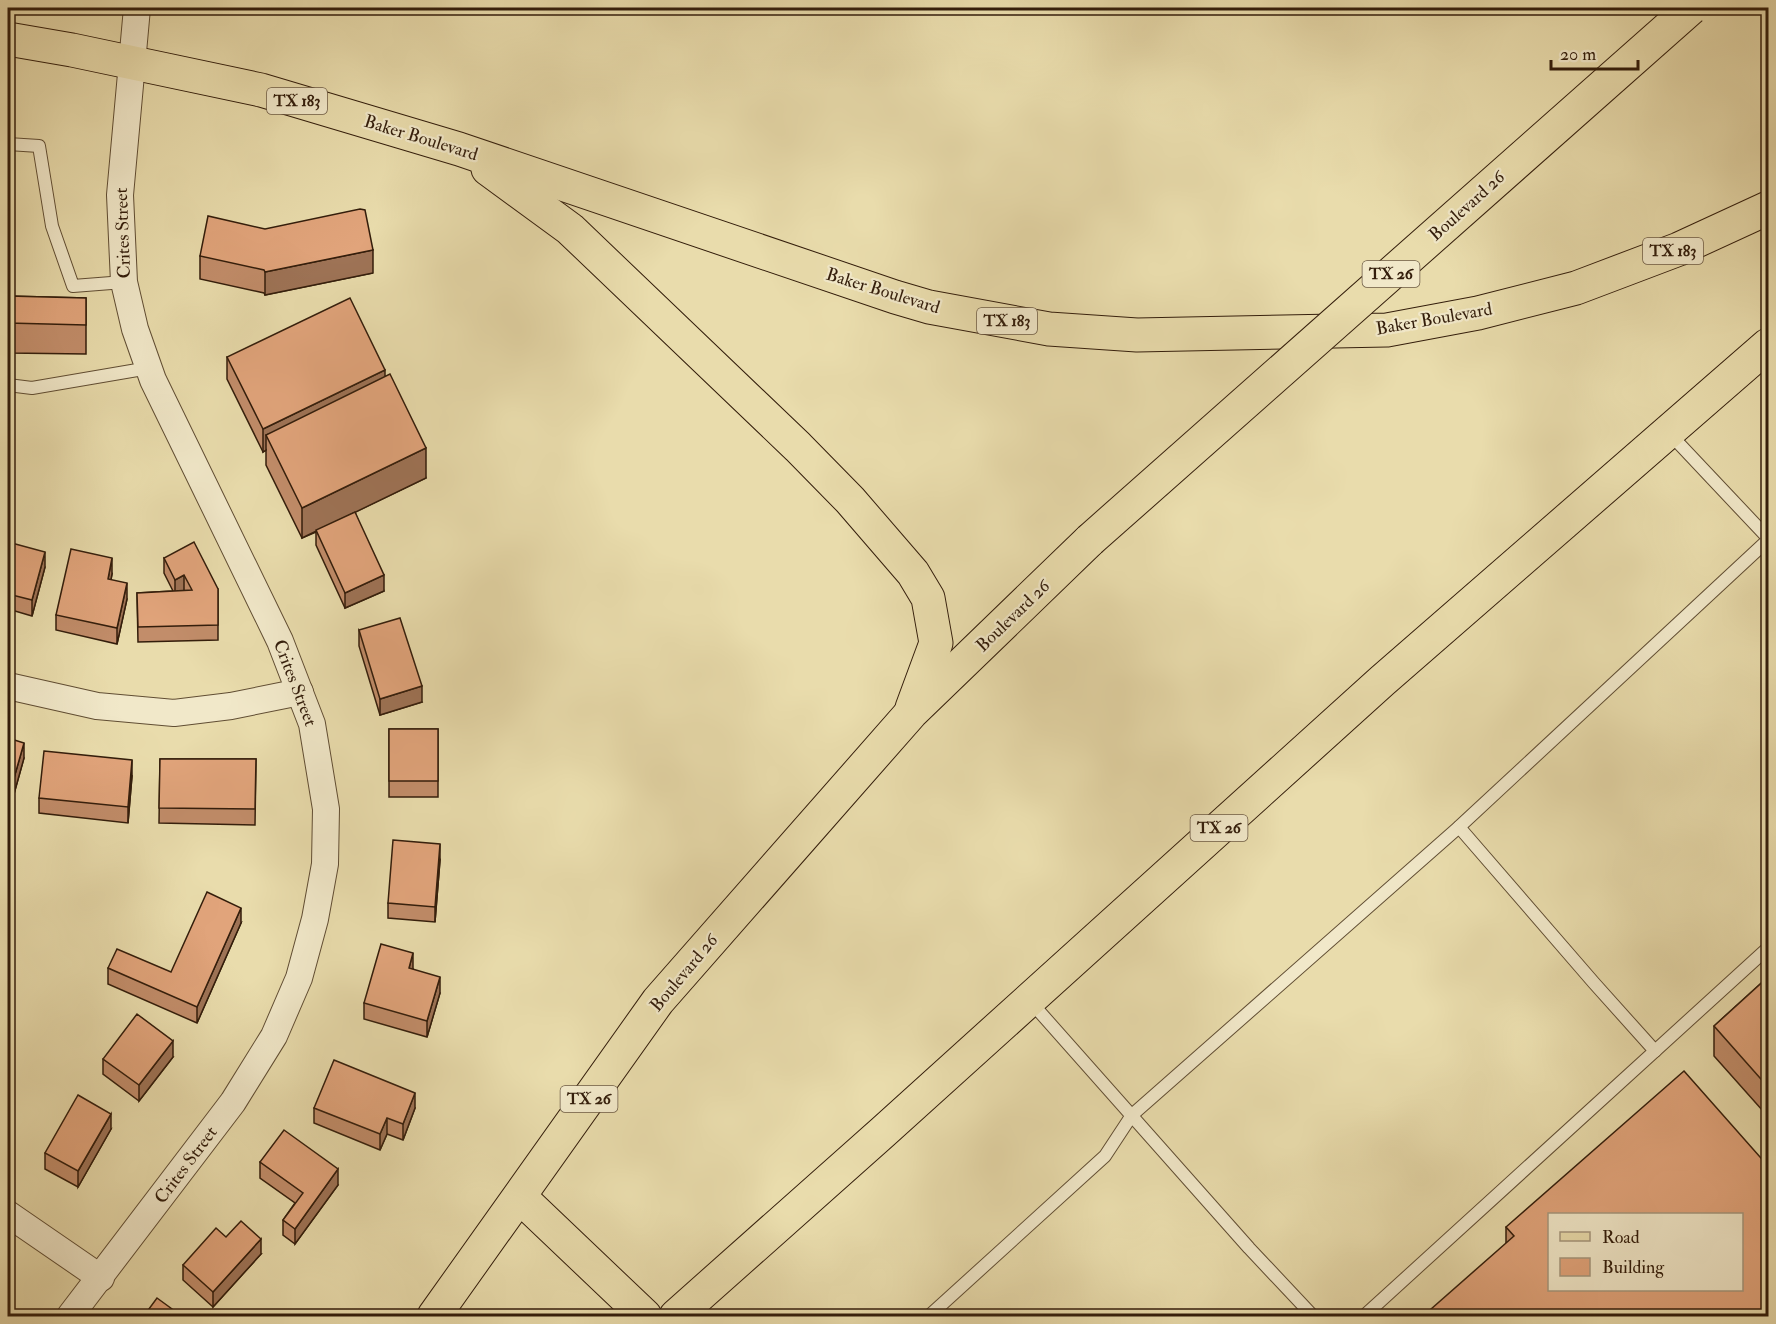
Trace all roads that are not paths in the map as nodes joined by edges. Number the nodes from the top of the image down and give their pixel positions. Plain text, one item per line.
1 (137, 8) edge
2 (1691, 8) edge
3 (8, 39) edge
4 (132, 64) junction
5 (8, 144) edge
6 (459, 149) junction
7 (1768, 208) edge
8 (124, 282) junction
9 (1768, 345) edge
10 (149, 368) junction
11 (8, 385) edge
12 (1668, 432) junction
13 (1768, 539) edge
14 (8, 686) edge
15 (300, 692) junction
16 (910, 713) junction
17 (1459, 827) junction
18 (1768, 948) edge
19 (1029, 1000) junction
20 (1655, 1051) junction
21 (1132, 1115) junction
22 (520, 1197) junction
23 (8, 1214) edge
24 (101, 1278) junction
25 (70, 1317) edge
26 (434, 1317) edge
27 (645, 1317) edge
28 (676, 1317) edge
29 (929, 1317) edge
30 (1313, 1317) edge
31 (1364, 1317) edge

1 - 4 street, Crites Street
2 - 16 main road, Boulevard 26 / TX 26, bridge
3 - 4 main road, Baker Boulevard / TX 183
4 - 6 main road, Baker Boulevard / TX 183
4 - 8 street, Crites Street
5 - 8 lane
6 - 7 main road, Baker Boulevard / TX 183
6 - 16 main road
8 - 10 street, Crites Street
9 - 12 main road, TX 26
10 - 11 lane
10 - 15 street, Crites Street
12 - 13 lane
12 - 19 main road, TX 26
13 - 17 lane
14 - 15 street
15 - 24 street, Crites Street
16 - 22 main road, Boulevard 26 / TX 26
17 - 20 lane
17 - 21 lane
18 - 20 lane
19 - 21 lane
19 - 28 main road, TX 26
20 - 31 lane
21 - 29 lane
21 - 30 lane
22 - 26 main road, Boulevard 26 / TX 26
22 - 27 main road
23 - 24 street
24 - 25 street, Crites Street

